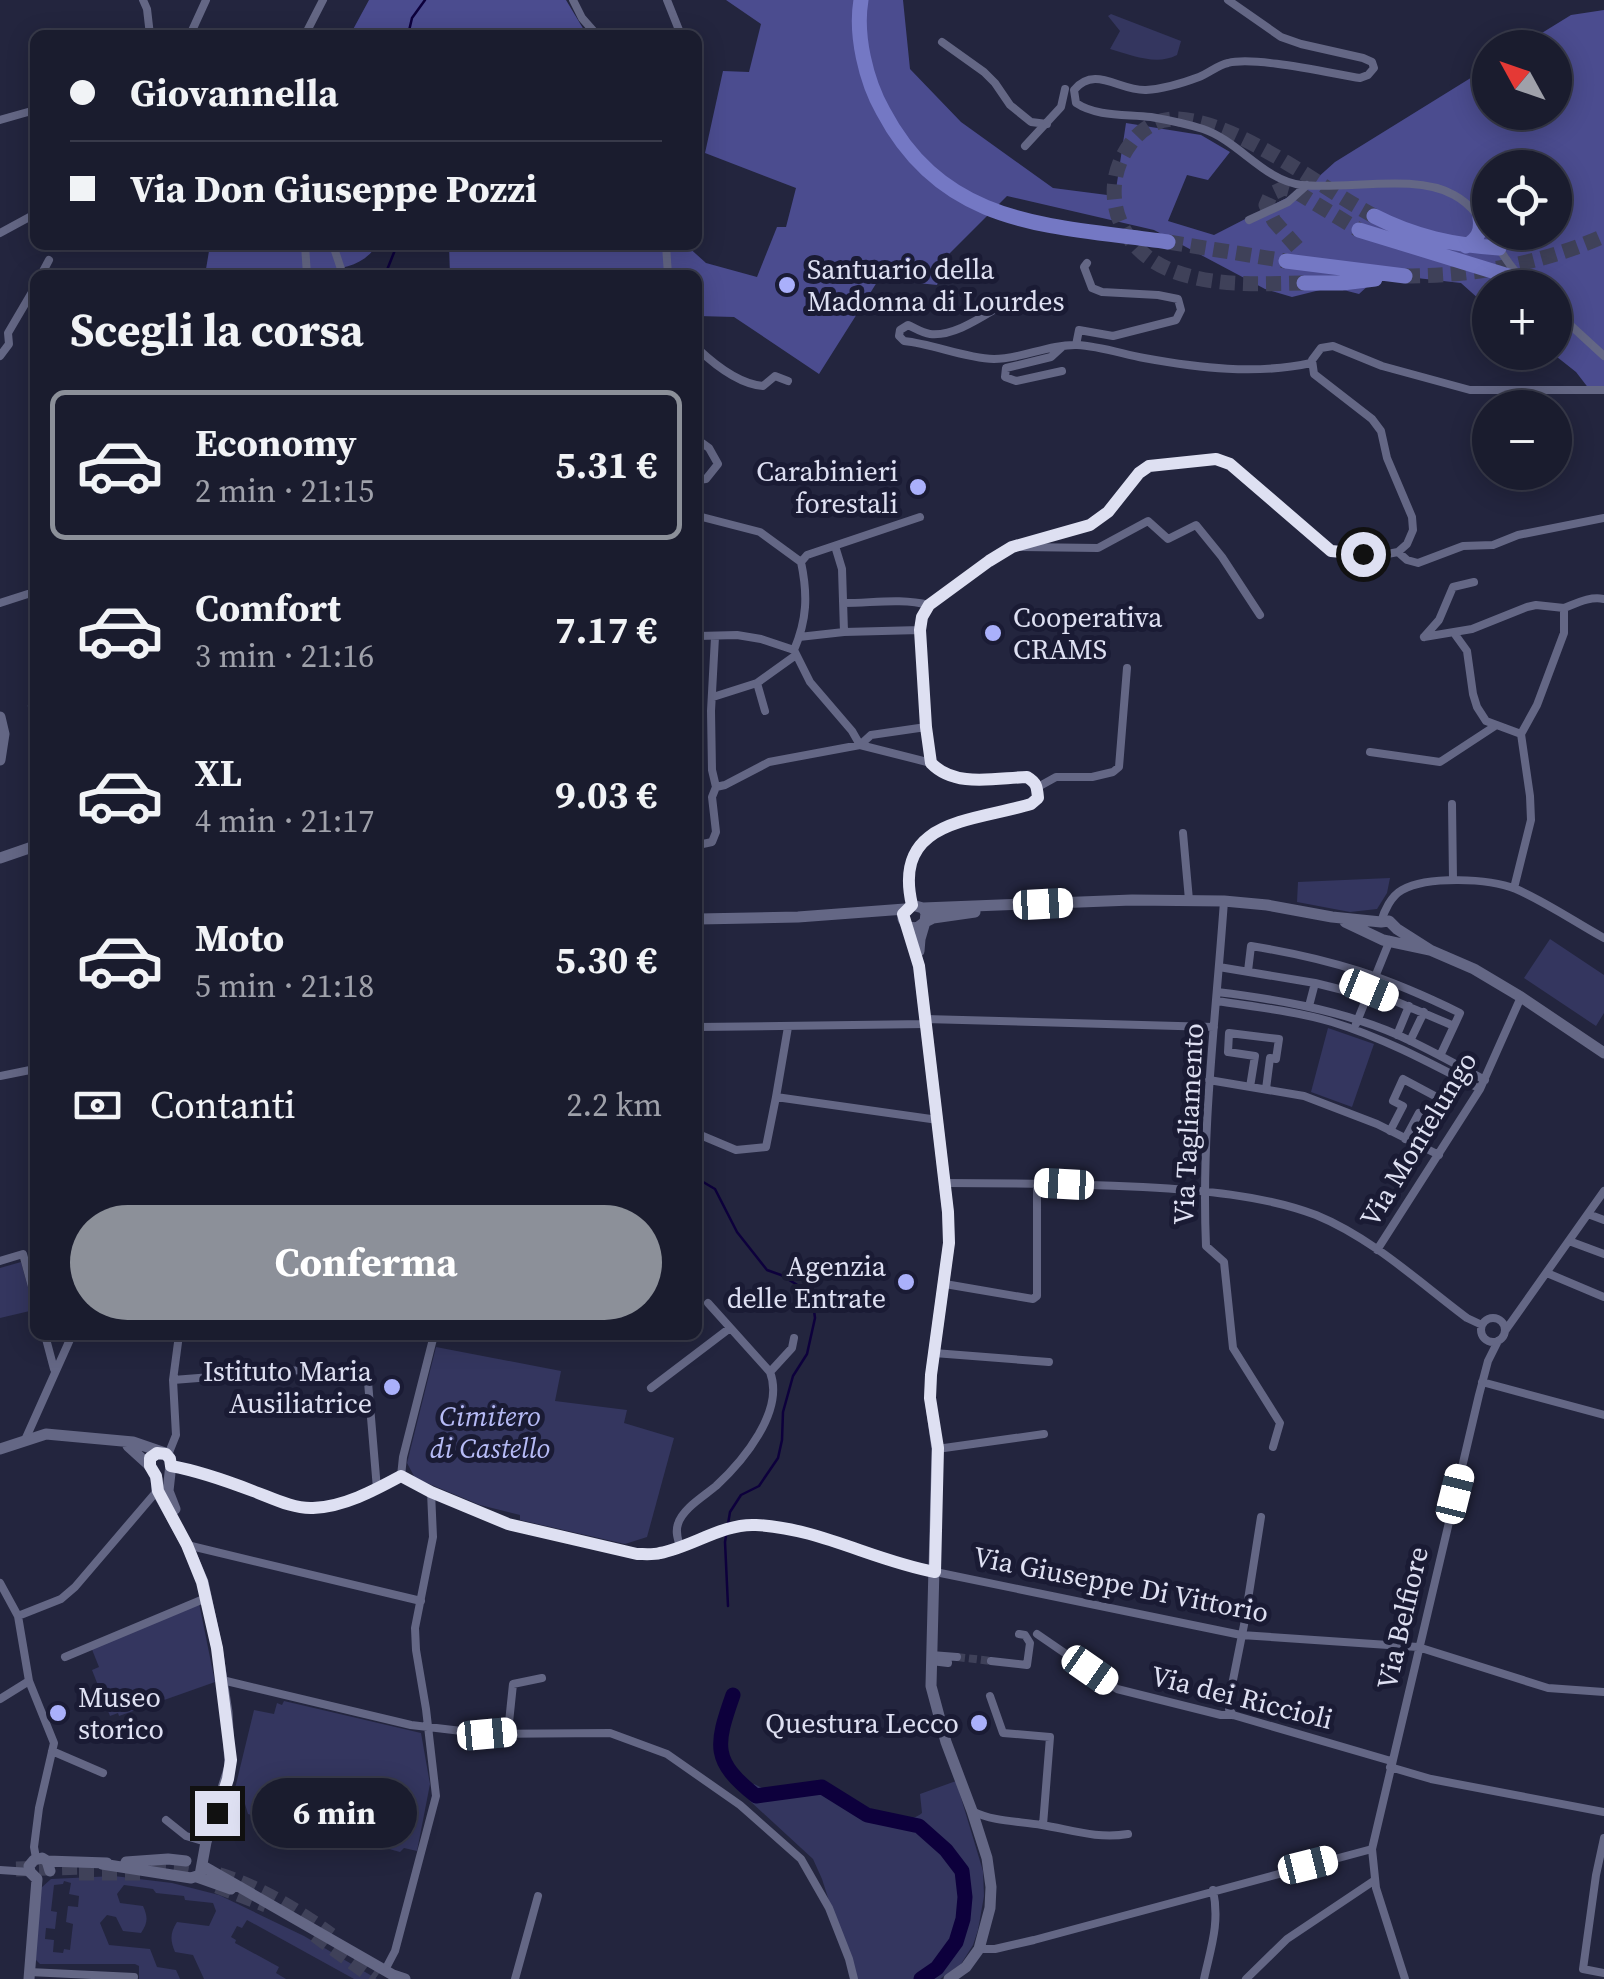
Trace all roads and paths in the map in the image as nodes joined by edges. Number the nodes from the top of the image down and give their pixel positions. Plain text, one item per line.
1 (143, 0) edge
2 (206, 0) edge
3 (323, 0) edge
4 (573, 0) edge
5 (667, 0) edge
6 (860, 0) edge
7 (1228, 0) edge
8 (149, 30) edge
9 (192, 30) edge
10 (308, 30) edge
11 (593, 30) edge
12 (679, 30) edge
13 (942, 42) dead end
14 (1075, 96) junction
15 (30, 111) edge
16 (0, 120) edge
17 (1047, 124) junction
18 (1025, 146) dead end
19 (1307, 185) junction
20 (1472, 209) edge
21 (1374, 216) tunnel mouth
22 (30, 217) edge
23 (1249, 220) dead end
24 (1359, 230) tunnel mouth
25 (0, 233) edge
26 (1472, 241) edge
27 (1168, 242) tunnel mouth
28 (1298, 247) tunnel mouth
29 (1479, 250) edge
30 (1500, 250) edge
31 (1460, 252) junction
32 (49, 260) dead end
33 (1286, 261) tunnel mouth
34 (1087, 262) dead end
35 (44, 270) edge
36 (1495, 270) edge
37 (1516, 270) edge
38 (1366, 272) junction
39 (1304, 283) tunnel mouth
40 (30, 296) edge
41 (1011, 300) dead end
42 (0, 327) edge
43 (1572, 327) edge
44 (8, 334) junction
45 (1076, 345) junction
46 (1062, 347) junction
47 (702, 353) edge
48 (0, 356) edge
49 (1604, 356) edge
50 (1311, 363) junction
51 (1062, 371) dead end
52 (788, 381) dead end
53 (1604, 390) edge
54 (702, 443) edge
55 (702, 480) edge
56 (702, 517) edge
57 (920, 518) dead end
58 (1604, 518) edge
59 (835, 546) junction
60 (1012, 547) junction
61 (1398, 552) junction
62 (801, 562) junction
63 (1474, 582) dead end
64 (30, 593) edge
65 (1604, 600) edge
66 (0, 603) edge
67 (844, 603) junction
68 (929, 605) junction
69 (1564, 608) junction
70 (1260, 615) dead end
71 (920, 630) junction
72 (844, 632) junction
73 (1454, 633) junction
74 (702, 636) edge
75 (714, 637) junction
76 (799, 637) junction
77 (795, 652) junction
78 (1127, 668) dead end
79 (758, 683) junction
80 (713, 698) junction
81 (765, 711) dead end
82 (0, 717) edge
83 (1495, 726) junction
84 (926, 727) junction
85 (1521, 734) junction
86 (860, 745) junction
87 (1370, 752) dead end
88 (0, 760) edge
89 (931, 763) junction
90 (715, 782) junction
91 (1038, 787) junction
92 (1452, 804) dead end
93 (1183, 833) dead end
94 (702, 844) edge
95 (29, 848) edge
96 (0, 855) edge
97 (1454, 880) junction
98 (1514, 888) junction
99 (1188, 900) junction
100 (1224, 900) junction
101 (1043, 904) junction
102 (913, 908) junction
103 (860, 914) junction
104 (702, 919) edge
105 (925, 922) junction
106 (906, 925) junction
107 (1388, 930) junction
108 (1604, 938) edge
109 (919, 966) junction
110 (1219, 967) junction
111 (1248, 970) junction
112 (1376, 971) junction
113 (1269, 974) junction
114 (1315, 983) junction
115 (1368, 993) junction
116 (1521, 996) junction
117 (1217, 997) junction
118 (1265, 998) junction
119 (1309, 1006) junction
120 (1409, 1006) junction
121 (1424, 1012) junction
122 (926, 1022) junction
123 (1356, 1025) junction
124 (1454, 1026) junction
125 (702, 1027) edge
126 (788, 1027) junction
127 (1214, 1027) junction
128 (1397, 1035) junction
129 (1410, 1041) junction
130 (1604, 1053) edge
131 (1440, 1056) junction
132 (30, 1070) edge
133 (0, 1076) edge
134 (1210, 1080) junction
135 (1483, 1084) junction
136 (1250, 1087) junction
137 (1266, 1089) junction
138 (776, 1097) junction
139 (938, 1120) junction
140 (1390, 1131) junction
141 (702, 1136) edge
142 (1405, 1138) junction
143 (1439, 1155) junction
144 (945, 1183) junction
145 (1037, 1183) junction
146 (1204, 1191) junction
147 (1604, 1191) edge
148 (1588, 1214) junction
149 (1604, 1220) edge
150 (1569, 1241) junction
151 (1377, 1250) junction
152 (1604, 1254) edge
153 (0, 1261) edge
154 (1547, 1273) junction
155 (30, 1280) edge
156 (945, 1284) junction
157 (1604, 1297) edge
158 (708, 1303) dead end
159 (1482, 1326) junction
160 (730, 1328) junction
161 (1505, 1331) junction
162 (794, 1338) dead end
163 (46, 1340) edge
164 (70, 1340) edge
165 (177, 1340) edge
166 (433, 1340) edge
167 (1498, 1341) junction
168 (934, 1353) junction
169 (1048, 1362) dead end
170 (314, 1369) dead end
171 (55, 1370) junction
172 (366, 1370) dead end
173 (770, 1372) junction
174 (173, 1380) junction
175 (1482, 1382) junction
176 (651, 1388) dead end
177 (1604, 1415) edge
178 (1044, 1434) dead end
179 (24, 1440) junction
180 (115, 1440) junction
181 (1273, 1446) dead end
182 (938, 1448) junction
183 (0, 1449) edge
184 (167, 1460) junction
185 (152, 1469) junction
186 (401, 1476) junction
187 (377, 1489) junction
188 (158, 1491) junction
189 (431, 1492) junction
190 (1261, 1517) dead end
191 (186, 1543) junction
192 (680, 1547) junction
193 (935, 1572) junction
194 (0, 1583) edge
195 (206, 1598) junction
196 (421, 1601) junction
197 (18, 1616) junction
198 (1019, 1634) dead end
199 (1037, 1634) dead end
200 (1241, 1635) junction
201 (1418, 1647) junction
202 (65, 1657) dead end
203 (957, 1657) tunnel mouth
204 (931, 1658) junction
205 (990, 1661) tunnel mouth
206 (948, 1663) tunnel mouth
207 (542, 1678) dead end
208 (28, 1680) junction
209 (222, 1680) junction
210 (1604, 1692) edge
211 (990, 1696) dead end
212 (0, 1699) edge
213 (1234, 1715) junction
214 (427, 1726) junction
215 (508, 1732) junction
216 (52, 1751) junction
217 (1390, 1764) junction
218 (104, 1773) dead end
219 (972, 1811) junction
220 (1604, 1812) edge
221 (166, 1820) dead end
222 (1044, 1825) junction
223 (1128, 1834) dead end
224 (1604, 1838) edge
225 (206, 1842) junction
226 (1372, 1848) junction
227 (38, 1867) junction
228 (194, 1867) junction
229 (1, 1870) edge
230 (1374, 1880) junction
231 (1212, 1890) junction
232 (538, 1896) dead end
233 (979, 1948) junction
234 (1604, 1973) edge
235 (29, 1976) edge
236 (395, 1976) edge
237 (134, 1977) edge
238 (516, 1979) edge
239 (854, 1979) edge
240 (949, 1979) edge
241 (1204, 1979) edge
242 (1246, 1979) edge
243 (1405, 1979) edge

1 - 8 street
2 - 9 street
3 - 10 street
4 - 11 street
5 - 12 street
6 - 27 highway
7 - 14 street
13 - 17 street
14 - 17 street
14 - 19 street
15 - 16 street
17 - 18 street
19 - 20 street
19 - 23 street
21 - 31 highway
22 - 25 street
24 - 31 highway
26 - 31 highway
28 - 38 highway
29 - 31 highway
30 - 37 street
31 - 36 highway
32 - 35 street
33 - 38 highway
34 - 45 street
38 - 39 highway
40 - 44 street
41 - 46 street
42 - 44 street
43 - 49 street
44 - 48 street
45 - 46 street
45 - 50 street
46 - 51 street
47 - 52 street
50 - 53 street
50 - 61 street
54 - 55 street
56 - 62 street
57 - 59 street
58 - 61 street
59 - 62 street
59 - 67 street
60 - 61 street
60 - 68 street
60 - 70 street
62 - 76 street
63 - 73 street
64 - 66 street
65 - 69 street
67 - 68 street
67 - 72 street
68 - 71 street
69 - 73 street
69 - 85 street
71 - 72 street
71 - 84 street
72 - 76 street
73 - 83 street
74 - 75 street
75 - 77 street
75 - 80 street
76 - 77 street
77 - 79 street
77 - 86 street
78 - 91 street
79 - 80 street
79 - 81 street
80 - 90 street
82 - 88 street
83 - 85 street
83 - 87 street
84 - 86 street
84 - 89 street
85 - 98 street
86 - 89 street
86 - 90 street
89 - 91 street
90 - 94 street
91 - 102 street
92 - 97 street
93 - 99 street
95 - 96 street
97 - 98 street
97 - 107 street
98 - 108 street
99 - 100 street
99 - 101 street
100 - 107 street
100 - 110 street, Via Tagliamento
101 - 102 street
101 - 105 street
102 - 103 street
102 - 105 street
102 - 106 street
103 - 104 street
103 - 106 street
105 - 106 street
105 - 109 street
106 - 109 street
107 - 112 street
107 - 116 street
109 - 122 street
110 - 111 street
110 - 117 street, Via Tagliamento
111 - 112 street
111 - 113 street
112 - 115 street
112 - 124 street
113 - 114 street
113 - 118 street
114 - 115 street
114 - 119 street
115 - 120 street
115 - 123 street
116 - 130 street
116 - 135 street, Via Montelungo
117 - 118 street
117 - 123 street
117 - 127 street, Via Tagliamento
118 - 119 street
119 - 123 street
120 - 121 street
120 - 128 street
121 - 124 street
121 - 129 street
122 - 126 street
122 - 127 street
122 - 139 street
123 - 128 street
123 - 135 street
124 - 131 street
125 - 126 street
126 - 138 street
127 - 134 street, Via Tagliamento
128 - 129 street
129 - 131 street
131 - 135 street
132 - 133 street
134 - 136 street
134 - 146 street, Via Tagliamento
135 - 143 street, Via Montelungo
136 - 137 street
136 - 137 street
137 - 140 street
138 - 139 street
138 - 141 street
139 - 144 street
140 - 142 street
140 - 142 street
142 - 143 street
143 - 151 street, Via Montelungo
144 - 145 street
144 - 156 street
145 - 146 street
145 - 156 street
146 - 151 street
146 - 181 street, Via Tagliamento
147 - 148 street
148 - 149 street
148 - 150 street
150 - 152 street
150 - 154 street
151 - 159 street
153 - 155 street
154 - 157 street
154 - 161 street
156 - 168 street
158 - 160 street
159 - 161 street
159 - 167 street
160 - 173 street
160 - 176 street
161 - 167 street
162 - 173 street
163 - 171 street
164 - 171 street
165 - 174 street
166 - 186 street
167 - 175 street, Via Belfiore
168 - 169 street
168 - 182 street
170 - 174 street
171 - 179 street
172 - 187 street
173 - 192 street
174 - 184 street
175 - 177 street
175 - 201 street, Via Belfiore
178 - 182 street
179 - 180 street
179 - 183 street
180 - 184 street
180 - 185 street
182 - 193 street
184 - 185 street
184 - 185 street
184 - 187 street
184 - 191 street
185 - 188 street
186 - 187 street
186 - 189 street
188 - 191 street
188 - 197 street
189 - 192 street
189 - 196 street
190 - 200 street
191 - 195 street
191 - 196 street
192 - 193 street, Via Giuseppe Di Vittorio
193 - 200 street, Via Giuseppe Di Vittorio
193 - 204 street
194 - 197 street
195 - 202 street
195 - 209 street
196 - 214 street
197 - 208 street
198 - 205 street
199 - 213 street, Via dei Riccioli
200 - 201 street, Via Giuseppe Di Vittorio
200 - 213 street
201 - 210 street, Via Giuseppe Di Vittorio
201 - 217 street, Via Belfiore
203 - 204 street
204 - 206 street
204 - 219 street
207 - 215 street
208 - 212 street
208 - 216 street
209 - 214 street
209 - 225 street
211 - 222 street
213 - 217 street, Via dei Riccioli
214 - 215 street
214 - 236 street
215 - 239 street
216 - 218 street
216 - 227 street
217 - 220 street, Via dei Riccioli
217 - 226 street, Via Belfiore
219 - 222 street
219 - 233 street
221 - 225 street
222 - 223 street
224 - 234 street
225 - 228 street
226 - 230 street, Via Belfiore
226 - 231 street
227 - 228 street
227 - 229 street
227 - 235 street
228 - 236 street
230 - 242 street
230 - 243 street, Via Belfiore
231 - 233 street
231 - 241 street
232 - 238 street
233 - 240 street
235 - 237 street

